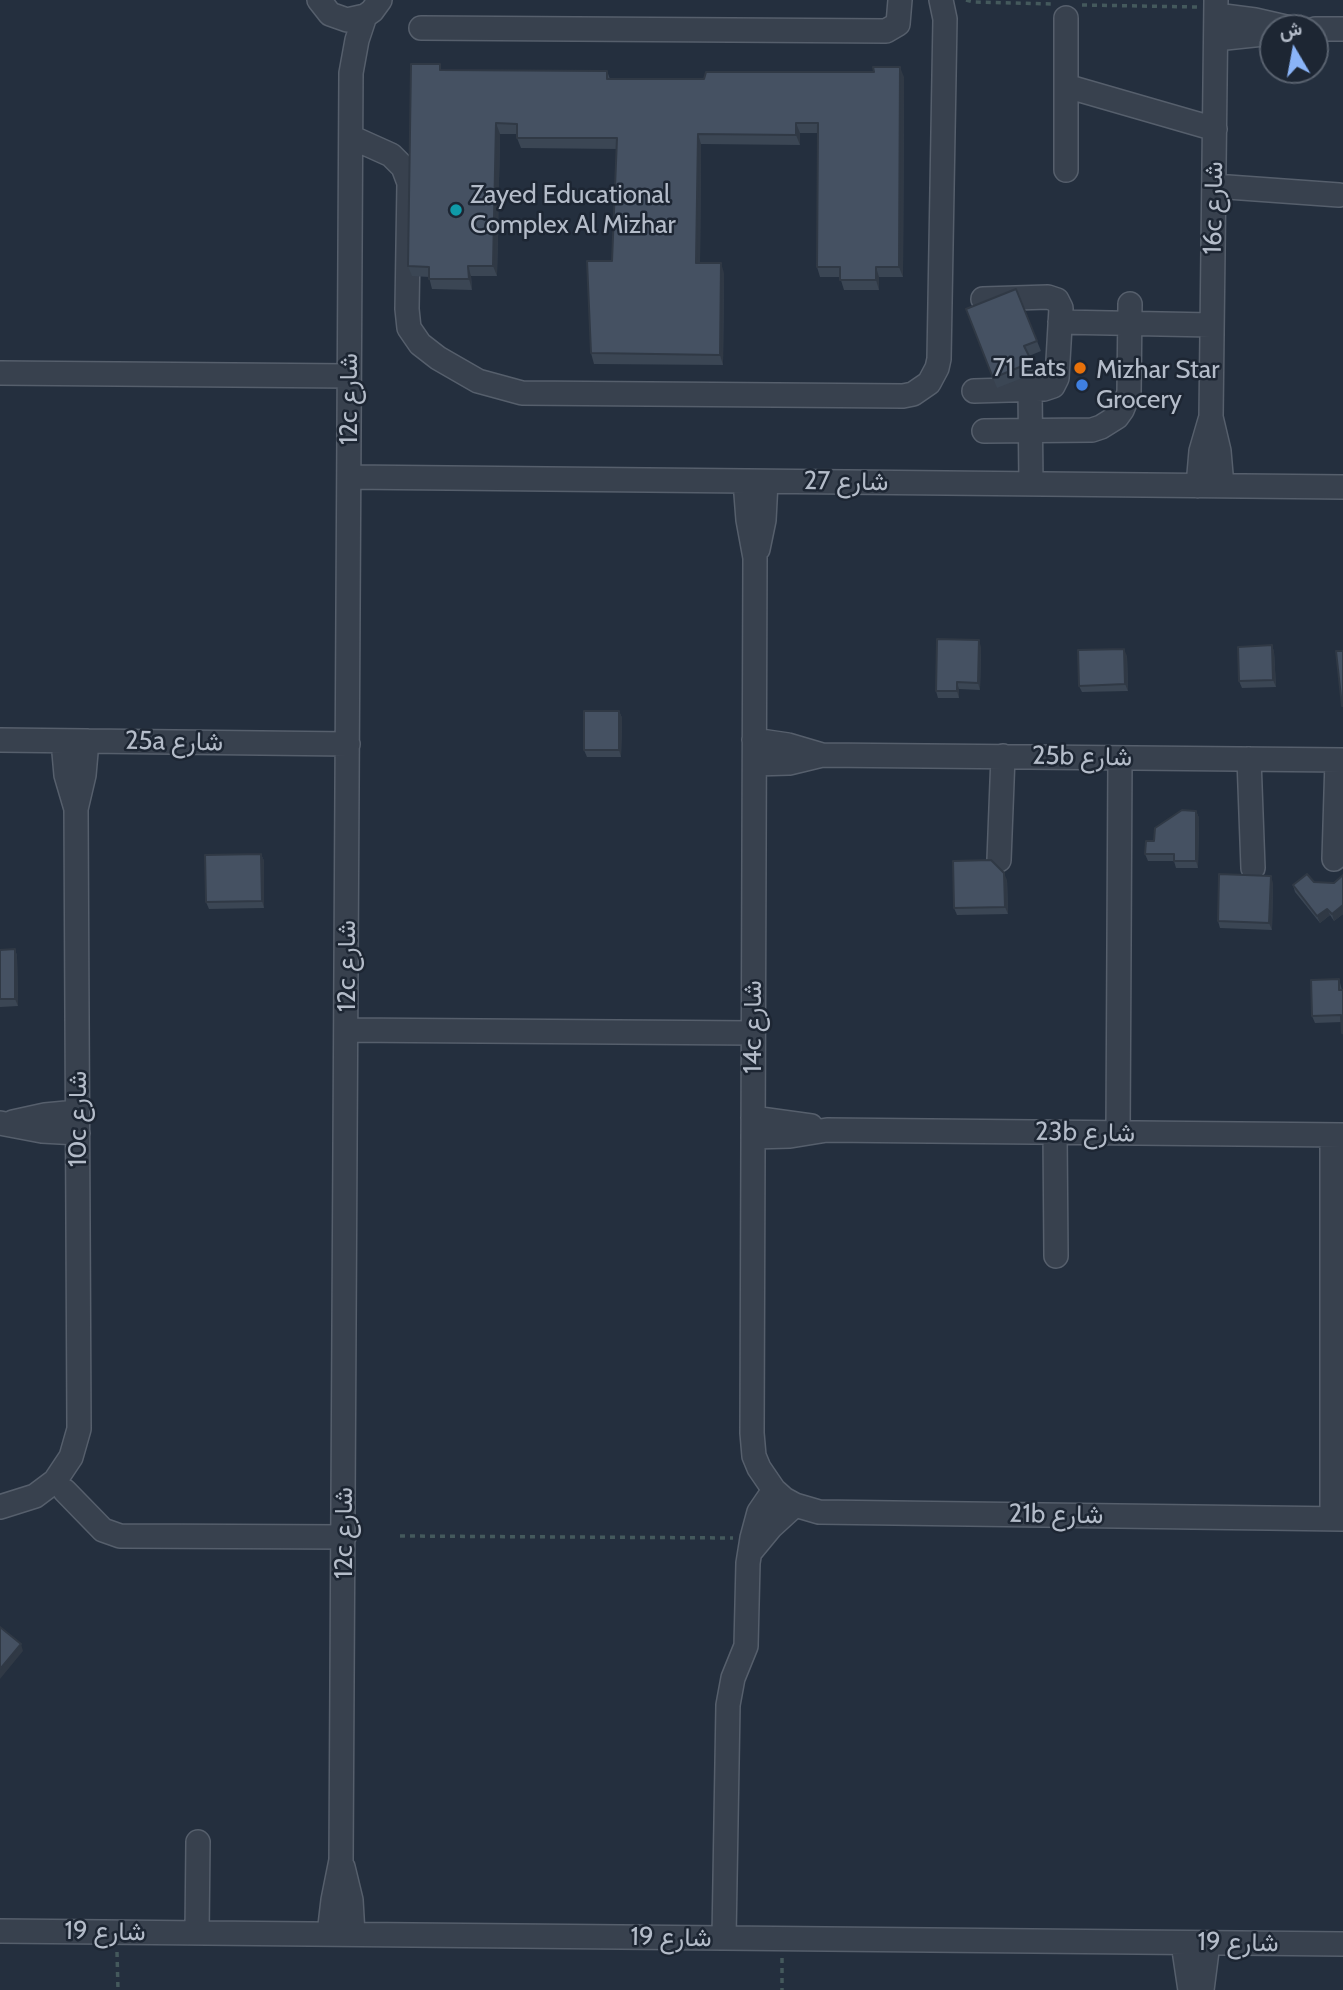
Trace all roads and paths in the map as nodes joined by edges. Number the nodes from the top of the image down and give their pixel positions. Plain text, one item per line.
1 (900, 0) edge
2 (941, 0) edge
3 (966, 0) edge
4 (320, 5) edge
5 (377, 5) edge
6 (1216, 8) edge
7 (1068, 9) junction
8 (1259, 21) edge
9 (421, 29) dead end
10 (1259, 34) edge
11 (1216, 39) junction
12 (351, 72) junction
13 (1066, 86) junction
14 (1215, 129) junction
15 (351, 137) junction
16 (1066, 170) dead end
17 (1214, 186) junction
18 (1339, 195) dead end
19 (983, 299) edge
20 (1130, 314) junction
21 (1060, 323) junction
22 (1212, 325) junction
23 (0, 373) edge
24 (349, 376) junction
25 (1030, 390) junction
26 (974, 391) dead end
27 (984, 431) dead end
28 (1030, 431) junction
29 (349, 477) junction
30 (755, 481) junction
31 (1031, 484) junction
32 (1210, 486) junction
33 (1343, 487) edge
34 (0, 740) edge
35 (754, 740) junction
36 (63, 741) junction
37 (87, 741) junction
38 (348, 744) junction
39 (822, 755) junction
40 (1003, 756) junction
41 (1120, 758) junction
42 (1248, 759) junction
43 (1340, 760) edge
44 (755, 764) junction
45 (76, 809) junction
46 (1334, 859) dead end
47 (999, 860) dead end
48 (1253, 867) dead end
49 (346, 1030) junction
50 (753, 1033) junction
51 (3, 1123) edge
52 (78, 1123) junction
53 (753, 1128) junction
54 (1055, 1132) junction
55 (1118, 1133) junction
56 (1337, 1135) edge
57 (1056, 1256) dead end
58 (60, 1486) junction
59 (774, 1490) junction
60 (796, 1505) junction
61 (0, 1507) edge
62 (1337, 1519) edge
63 (400, 1536) dead end
64 (344, 1537) junction
65 (751, 1545) junction
66 (198, 1842) dead end
67 (341, 1860) junction
68 (0, 1931) edge
69 (117, 1932) junction
70 (197, 1933) junction
71 (329, 1934) junction
72 (353, 1934) junction
73 (724, 1938) junction
74 (782, 1939) junction
75 (1183, 1943) junction
76 (1208, 1943) junction
77 (1343, 1944) edge
78 (118, 1990) edge
79 (782, 1990) edge
80 (1190, 1990) edge
81 (1202, 1990) edge

1 - 9 street
2 - 15 street
3 - 7 path
4 - 5 street
4 - 12 street, 12c شارع
5 - 12 street, 12c شارع
6 - 7 path
6 - 8 street
6 - 11 street, 16c شارع
7 - 13 street
10 - 11 street
11 - 14 street, 16c شارع
12 - 15 street, 12c شارع
13 - 14 street
13 - 16 street
14 - 17 street, 16c شارع
15 - 24 street, 12c شارع
17 - 18 street
17 - 22 street, 16c شارع
19 - 21 street
20 - 21 street
20 - 22 street
20 - 28 street
21 - 25 street
22 - 32 street, 16c شارع
23 - 24 street
24 - 29 street, 12c شارع
25 - 26 street
25 - 28 street
27 - 28 street
28 - 31 street
29 - 30 street, شارع 27
29 - 38 street, 12c شارع
30 - 31 street, شارع 27
30 - 35 street, 14c شارع
31 - 32 street, شارع 27
32 - 33 street, شارع 27
34 - 36 street, 25a شارع
35 - 39 street, 25b شارع
35 - 44 street, 14c شارع
36 - 37 street, 25a شارع
36 - 45 street, 10c شارع
37 - 38 street, 25a شارع
37 - 45 street, 10c شارع
38 - 49 street, 12c شارع
39 - 40 street, 25b شارع
39 - 44 street, 25b شارع
40 - 41 street, 25b شارع
40 - 47 street
41 - 42 street, 25b شارع
41 - 55 street
42 - 43 street, 25b شارع
42 - 48 street
43 - 46 street
44 - 50 street, 14c شارع
45 - 52 street, 10c شارع
49 - 50 street
49 - 64 street, 12c شارع
50 - 53 street, 14c شارع
51 - 52 street
52 - 58 street, 10c شارع
53 - 54 street, 23b شارع
53 - 59 street, 14c شارع
54 - 55 street, 23b شارع
54 - 57 street
55 - 56 street, 23b شارع
56 - 62 street
58 - 61 street
58 - 64 street
59 - 60 street, 21b شارع
59 - 65 street
60 - 62 street, 21b شارع
60 - 65 street
63 - 65 path
64 - 67 street, 12c شارع
65 - 73 street
66 - 70 street
67 - 71 street, 12c شارع
67 - 72 street, 12c شارع
68 - 69 street, شارع 19
69 - 70 street, شارع 19
69 - 78 path
70 - 71 street, شارع 19
71 - 72 street, شارع 19
72 - 73 street, شارع 19
73 - 74 street, شارع 19
74 - 75 street, شارع 19
74 - 79 path
75 - 76 street, شارع 19
75 - 80 street
76 - 77 street, شارع 19
76 - 81 street

